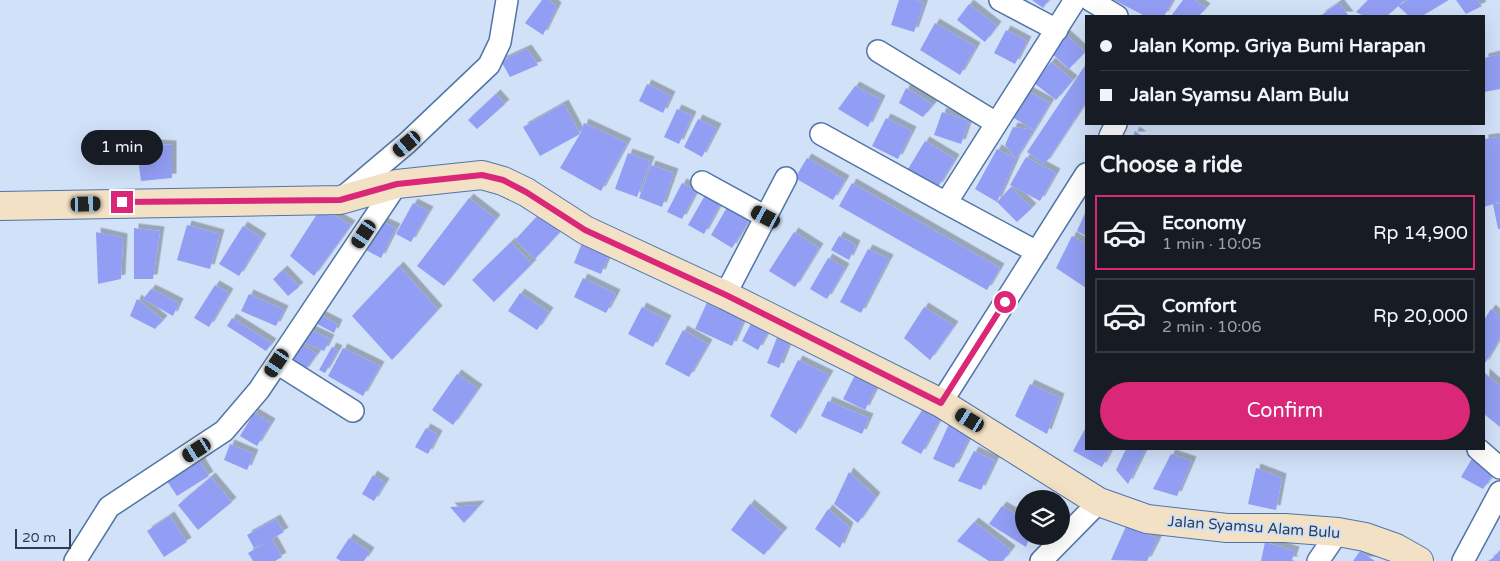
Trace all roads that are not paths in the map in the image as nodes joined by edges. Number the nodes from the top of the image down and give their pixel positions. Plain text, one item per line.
1 (507, 0) edge
2 (1000, 0) edge
3 (1076, 0) edge
4 (1090, 0) edge
5 (1115, 15) edge
6 (1057, 30) junction
7 (878, 51) dead end
8 (996, 124) junction
9 (821, 134) dead end
10 (1085, 176) edge
11 (786, 178) dead end
12 (702, 182) dead end
13 (397, 184) junction
14 (340, 200) junction
15 (946, 203) junction
16 (0, 206) edge
17 (766, 217) junction
18 (1036, 252) junction
19 (726, 295) junction
20 (277, 363) junction
21 (941, 403) junction
22 (353, 411) dead end
23 (1479, 450) edge
24 (1500, 468) edge
25 (1500, 492) edge
26 (1099, 502) junction
27 (1338, 532) junction
28 (75, 561) edge
29 (1041, 561) edge
30 (1318, 561) edge
31 (1419, 561) edge
32 (1463, 561) edge

1 - 14 street
2 - 6 street
3 - 6 street
4 - 5 street
6 - 8 street
7 - 8 street
8 - 15 street
9 - 15 street
10 - 18 street
11 - 17 street
12 - 17 street
13 - 14 street, Jalan Syamsu Alam Bulu
13 - 19 street, Jalan Syamsu Alam Bulu
13 - 20 street
14 - 16 street, Jalan Syamsu Alam Bulu
15 - 18 street
17 - 19 street
18 - 21 street
19 - 21 street, Jalan Syamsu Alam Bulu
20 - 22 street
20 - 28 street
21 - 26 street, Jalan Syamsu Alam Bulu
23 - 24 street
25 - 32 street
26 - 27 street, Jalan Syamsu Alam Bulu
26 - 29 street
27 - 30 street
27 - 31 street, Jalan Syamsu Alam Bulu

